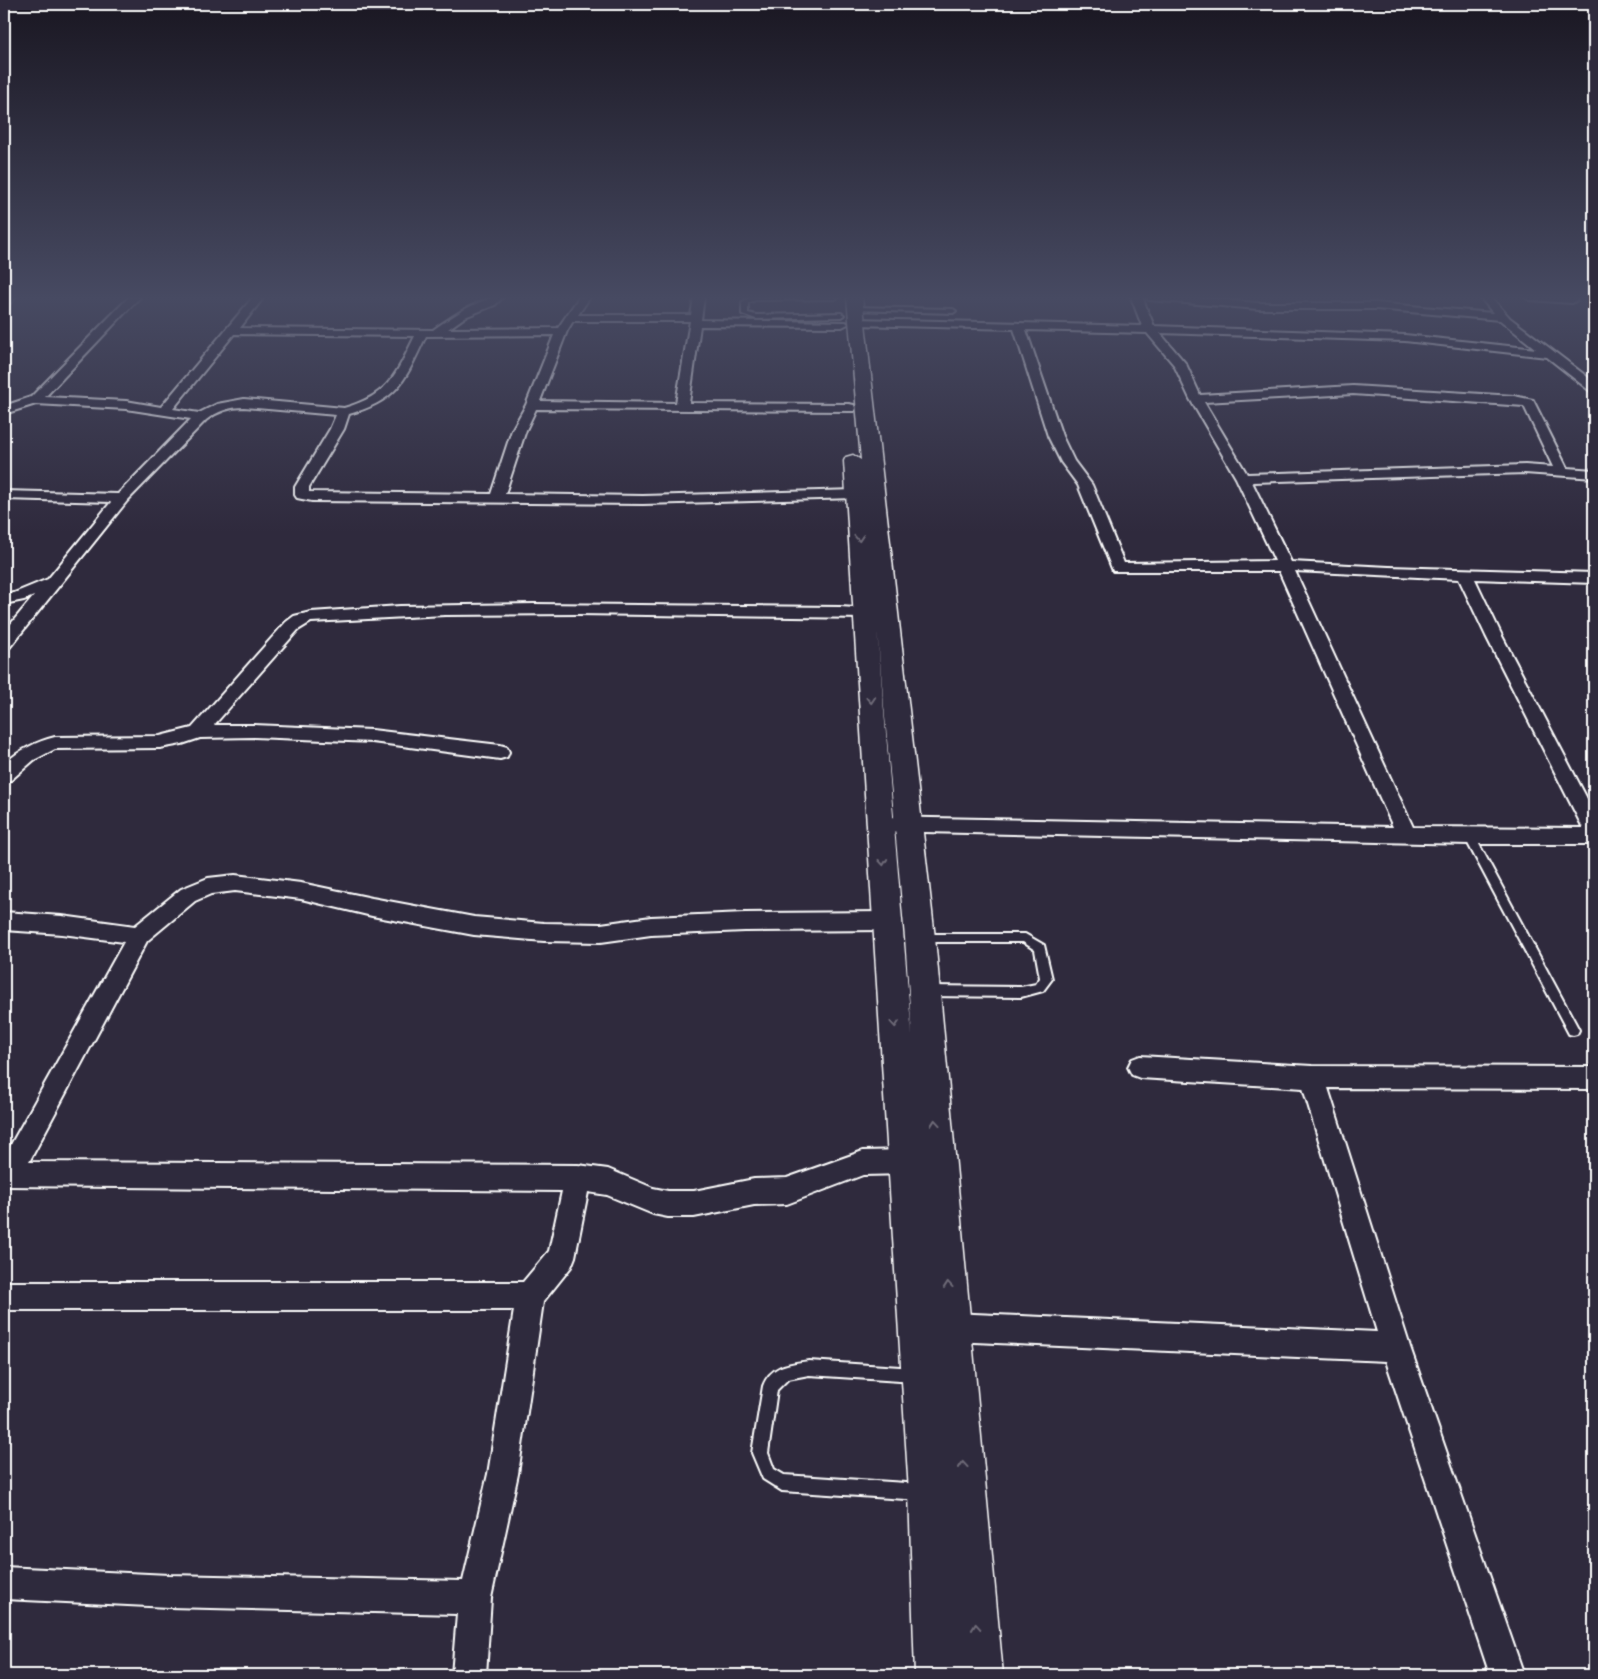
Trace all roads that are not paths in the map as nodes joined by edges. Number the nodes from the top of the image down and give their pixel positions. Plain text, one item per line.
1 (59, 375) edge
2 (194, 375) edge
3 (400, 375) edge
4 (545, 375) edge
5 (687, 375) edge
6 (846, 375) edge
7 (850, 375) edge
8 (1035, 375) edge
9 (1185, 375) edge
10 (1578, 375) edge
11 (1594, 388) edge
12 (1196, 399) junction
13 (35, 400) junction
14 (532, 405) junction
15 (682, 406) junction
16 (849, 408) junction
17 (4, 410) edge
18 (165, 410) junction
19 (344, 412) junction
20 (201, 417) junction
21 (1562, 471) junction
22 (1594, 474) edge
23 (1243, 478) junction
24 (856, 494) junction
25 (4, 496) edge
26 (122, 498) junction
27 (498, 498) junction
28 (1284, 566) junction
29 (1465, 574) junction
30 (1594, 578) edge
31 (54, 581) junction
32 (11, 598) edge
33 (32, 606) junction
34 (865, 613) junction
35 (4, 643) edge
36 (198, 732) junction
37 (500, 752) dead end
38 (4, 775) edge
39 (879, 824) junction
40 (909, 825) junction
41 (1594, 831) edge
42 (1406, 834) junction
43 (1469, 836) junction
44 (1594, 836) edge
45 (4, 921) edge
46 (888, 921) junction
47 (139, 935) junction
48 (920, 938) junction
49 (924, 991) junction
50 (1573, 1030) dead end
51 (1140, 1067) dead end
52 (1312, 1077) junction
53 (1594, 1079) edge
54 (906, 1162) junction
55 (6, 1174) edge
56 (578, 1178) junction
57 (4, 1296) edge
58 (530, 1296) junction
59 (952, 1327) junction
60 (1396, 1347) junction
61 (921, 1375) junction
62 (930, 1492) junction
63 (4, 1583) edge
64 (475, 1598) junction
65 (470, 1675) edge
66 (938, 1675) edge
67 (980, 1675) edge
68 (1507, 1675) edge

1 - 13 street
2 - 18 street
3 - 19 street
4 - 14 street
5 - 15 street
6 - 16 street
7 - 40 street
8 - 28 street
9 - 12 street
10 - 11 street
12 - 21 street
12 - 23 street
13 - 17 street
13 - 18 street
14 - 15 street
14 - 27 street
15 - 16 street
16 - 24 street
18 - 20 street
19 - 20 street
19 - 27 street
20 - 26 street
21 - 22 street
21 - 23 street
23 - 28 street
24 - 27 street
24 -> 34 street
25 - 26 street
26 - 31 street
28 - 29 street
28 - 42 street
29 - 30 street
29 - 41 street
31 - 32 street
31 - 33 street
32 - 33 street
33 - 35 street
34 - 36 street
34 -> 39 street
36 - 37 street
36 - 38 street
39 - 40 street
39 -> 46 street
40 - 42 street
40 - 48 street
42 - 43 street
43 - 44 street
43 - 50 lane
45 - 47 street
46 - 47 street
46 -> 54 street
47 - 55 street
48 - 49 street
48 - 49 lane
59 -> 49 street
51 - 52 street
52 - 53 street
52 - 60 street
54 - 56 street
54 - 61 street
55 - 56 street
56 - 58 street
57 - 58 street
58 - 64 street
59 - 60 street
67 -> 59 street
60 - 68 street
61 - 62 street
61 - 62 lane
62 - 66 street
63 - 64 street
64 - 65 street

